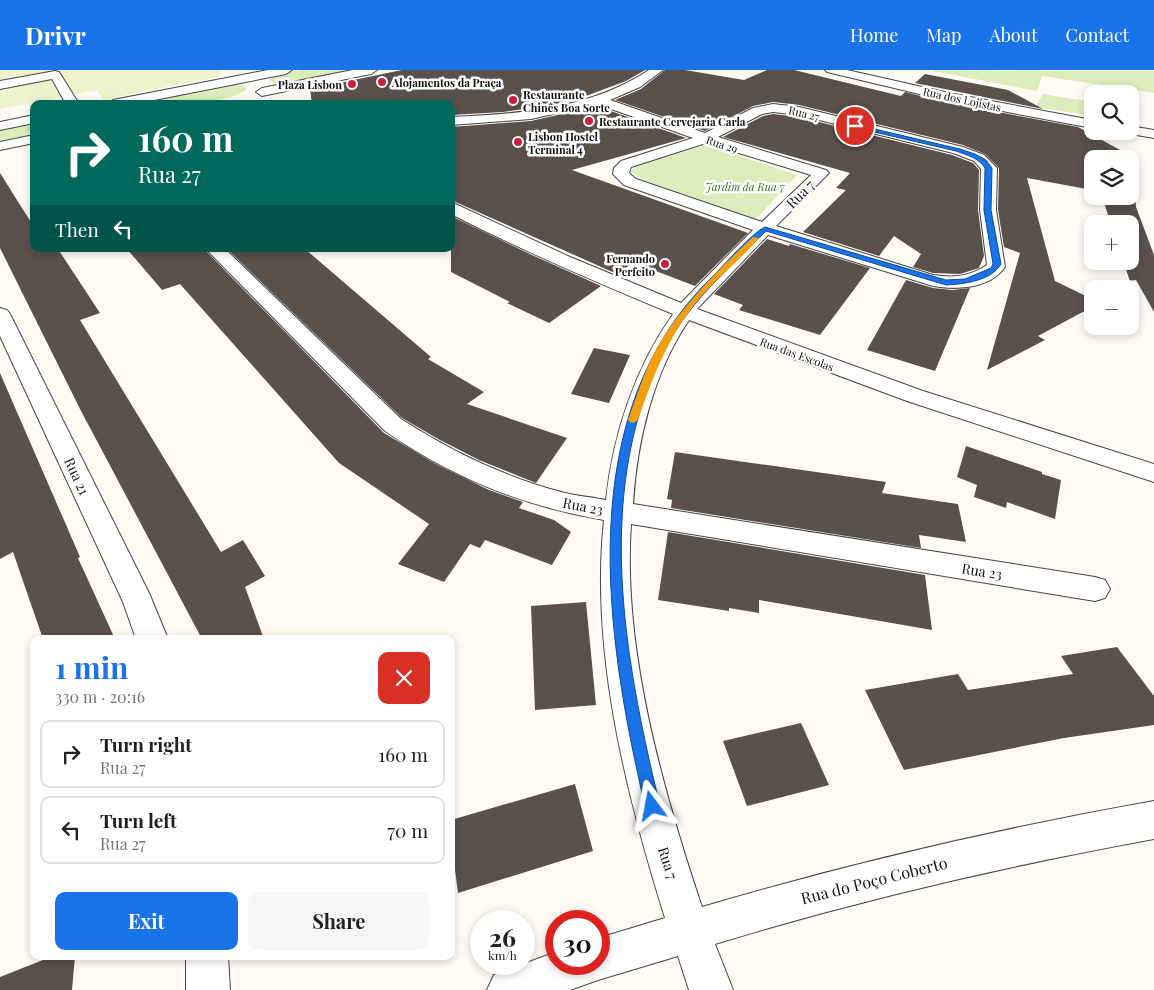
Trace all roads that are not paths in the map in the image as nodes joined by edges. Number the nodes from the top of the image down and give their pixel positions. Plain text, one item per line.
1 (286, 70) edge
2 (371, 70) edge
3 (657, 70) edge
4 (831, 70) edge
5 (251, 73) edge
6 (0, 85) edge
7 (248, 95) dead end
8 (275, 98) junction
9 (70, 100) edge
10 (131, 100) edge
11 (597, 100) junction
12 (30, 120) edge
13 (455, 121) edge
14 (1084, 122) edge
15 (0, 126) edge
16 (1139, 132) edge
17 (1154, 134) edge
18 (705, 138) junction
19 (30, 140) edge
20 (0, 146) edge
21 (820, 173) joint
22 (455, 209) edge
23 (765, 229) junction
24 (218, 252) edge
25 (685, 311) junction
26 (0, 314) edge
27 (1154, 473) edge
28 (618, 512) junction
29 (1095, 589) dead end
30 (150, 635) edge
31 (1154, 820) edge
32 (690, 932) junction
33 (610, 956) edge
34 (207, 960) edge
35 (553, 975) edge
36 (208, 990) edge
37 (510, 990) edge
38 (711, 990) edge

1 - 5 street
2 - 8 street
3 - 11 street
4 - 14 street, Rua dos Lojistas
5 - 8 street
5 - 10 street
6 - 9 street
7 - 8 street
11 - 13 street
11 - 18 street, Rua 29
12 - 15 street
16 - 17 street
18 - 21 street, Rua 29
18 - 23 street, Rua 27
18 - 23 street, Rua 27
19 - 20 street
21 - 23 street, Rua 7
22 - 25 street, Rua das Escolas
23 - 25 street, Rua 7
24 - 28 street, Rua 23
25 - 27 street, Rua das Escolas
25 - 28 street, Rua 7
26 - 30 street, Rua 21
28 - 29 street, Rua 23
28 - 32 street, Rua 7
31 - 32 street, Rua do Poço Coberto
32 - 33 street, Rua do Poço Coberto
32 - 38 street, Rua 7
34 - 36 street
35 - 37 street

